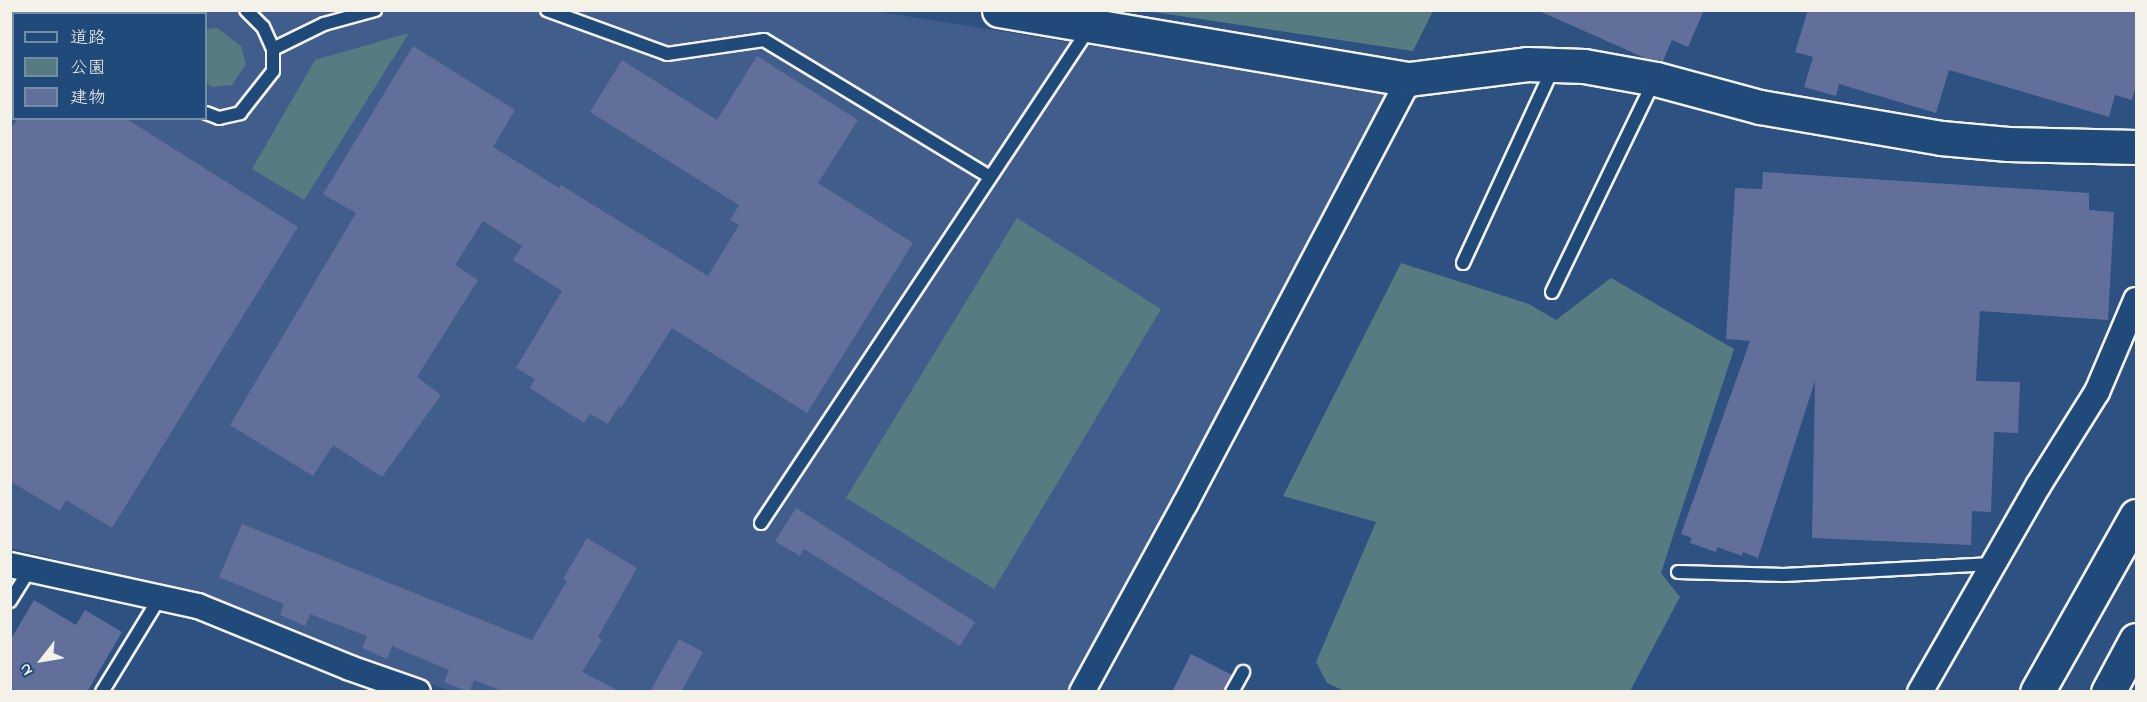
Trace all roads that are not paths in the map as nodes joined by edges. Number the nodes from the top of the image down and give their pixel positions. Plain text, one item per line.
1 (246, 10) edge
2 (375, 10) edge
3 (547, 10) edge
4 (999, 10) edge
5 (1090, 26) junction
6 (273, 49) junction
7 (1554, 64) junction
8 (1409, 79) junction
9 (1656, 79) junction
10 (207, 113) edge
11 (2136, 147) edge
12 (990, 177) junction
13 (1463, 263) dead end
14 (1552, 292) dead end
15 (2136, 300) edge
16 (2136, 516) edge
17 (761, 523) dead end
18 (1993, 564) junction
19 (20, 567) edge
20 (1677, 572) dead end
21 (160, 597) junction
22 (10, 600) edge
23 (2136, 640) edge
24 (1243, 672) dead end
25 (102, 692) edge
26 (418, 692) edge
27 (1082, 692) edge
28 (1232, 692) edge
29 (1920, 692) edge
30 (2037, 692) edge
31 (2108, 692) edge

1 - 6 lane
2 - 6 lane
3 - 12 lane
4 - 5 main road
5 - 8 main road
5 - 12 lane
6 - 10 lane
7 - 8 main road
7 - 9 main road
7 - 13 lane
8 - 27 street
9 - 11 main road
9 - 14 lane
12 - 17 lane
15 - 18 street
16 - 30 main road
18 - 20 lane
18 - 29 street
19 - 21 street
19 - 22 lane
21 - 25 lane
21 - 26 street
23 - 31 main road
24 - 28 lane

